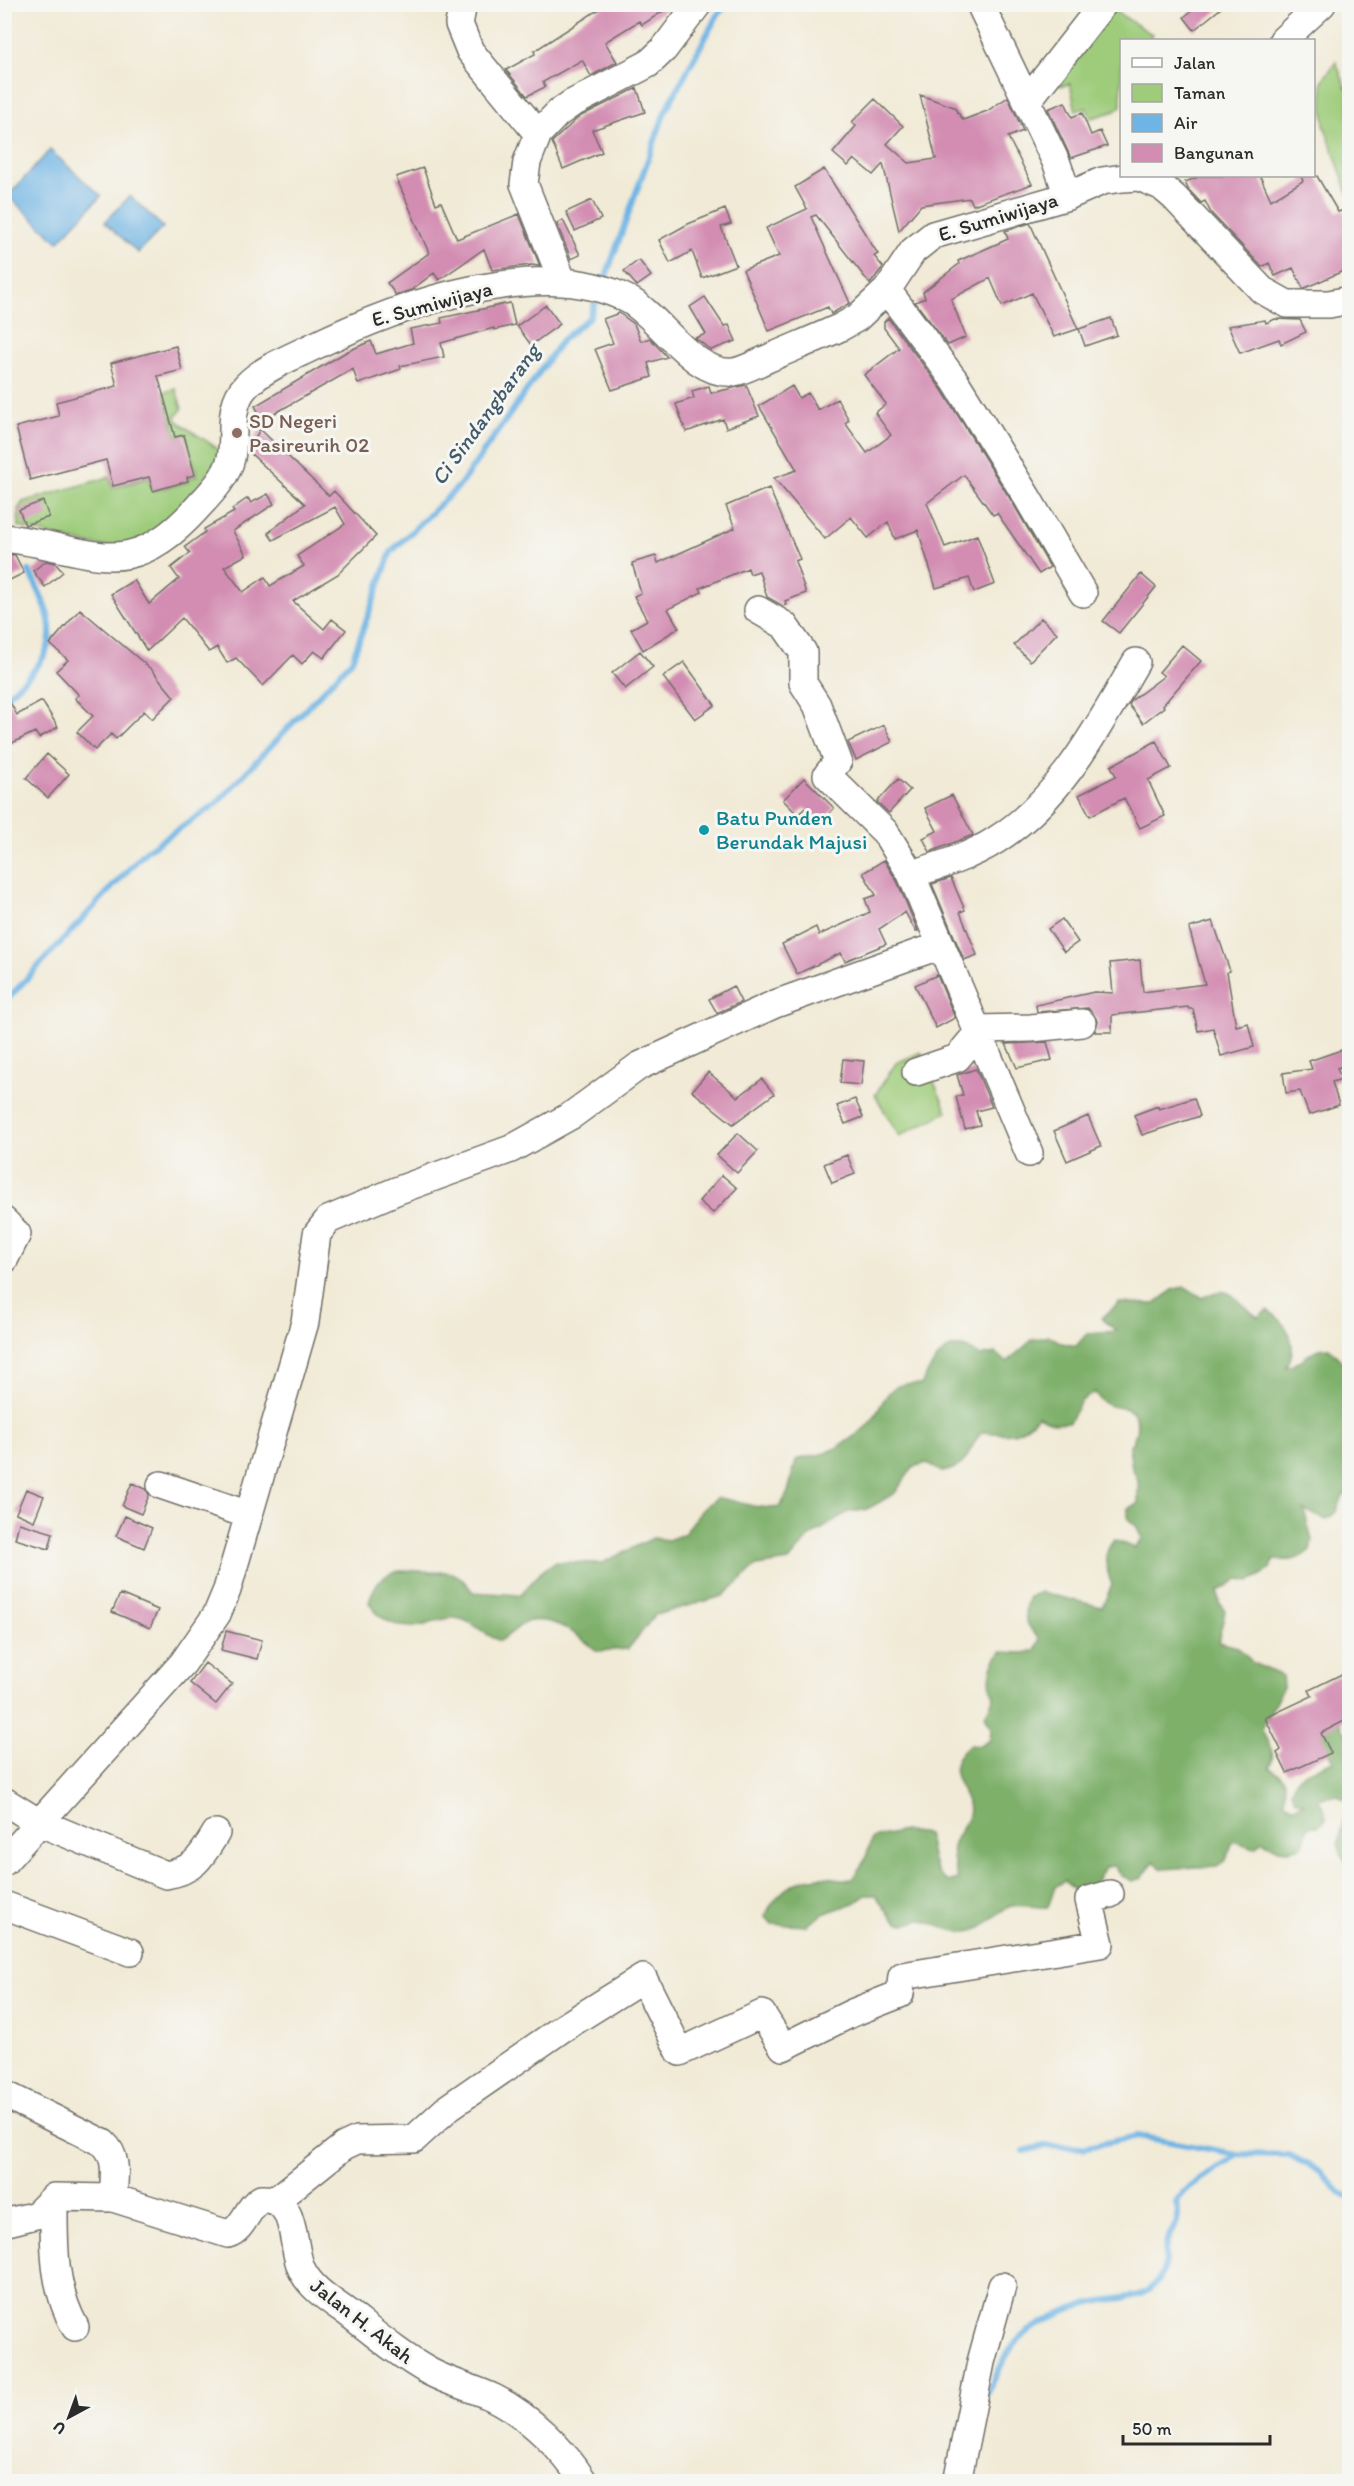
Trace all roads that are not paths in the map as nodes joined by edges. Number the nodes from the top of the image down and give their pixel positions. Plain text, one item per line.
1 (463, 4) edge
2 (698, 4) edge
3 (980, 4) edge
4 (1103, 4) edge
5 (1322, 4) edge
6 (1284, 39) edge
7 (1028, 99) junction
8 (538, 134) junction
9 (1063, 180) junction
10 (1165, 181) edge
11 (567, 281) junction
12 (887, 290) junction
13 (1350, 300) edge
14 (4, 538) edge
15 (1083, 593) dead end
16 (758, 610) dead end
17 (1136, 662) dead end
18 (911, 874) junction
19 (940, 945) junction
20 (1083, 1023) dead end
21 (977, 1031) junction
22 (915, 1072) dead end
23 (1029, 1153) dead end
24 (4, 1221) edge
25 (4, 1260) edge
26 (161, 1485) dead end
27 (249, 1515) junction
28 (4, 1801) edge
29 (38, 1822) junction
30 (216, 1833) dead end
31 (4, 1862) edge
32 (1110, 1894) dead end
33 (4, 1905) edge
34 (130, 1952) dead end
35 (4, 2094) edge
36 (54, 2197) junction
37 (113, 2198) junction
38 (275, 2201) junction
39 (4, 2223) edge
40 (1002, 2286) dead end
41 (75, 2327) dead end
42 (584, 2481) edge
43 (957, 2481) edge

1 - 8 street
2 - 8 street
3 - 7 street
4 - 7 street
5 - 6 street
7 - 9 street
8 - 11 street
9 - 10 street, E. Sumiwijaya
9 - 12 street, E. Sumiwijaya
10 - 13 street, E. Sumiwijaya
11 - 12 street, E. Sumiwijaya
11 - 14 street, E. Sumiwijaya
12 - 15 street
16 - 18 street
17 - 18 street
18 - 19 street
19 - 21 street
19 - 27 street
20 - 21 street
21 - 22 street
21 - 23 street
24 - 25 street
26 - 27 street
27 - 29 street
28 - 29 street
29 - 30 street
29 - 31 street
32 - 38 street
33 - 34 street
35 - 37 street
36 - 37 street
36 - 39 street
36 - 41 street
37 - 38 street
38 - 42 street, Jalan H. Akah
40 - 43 street

